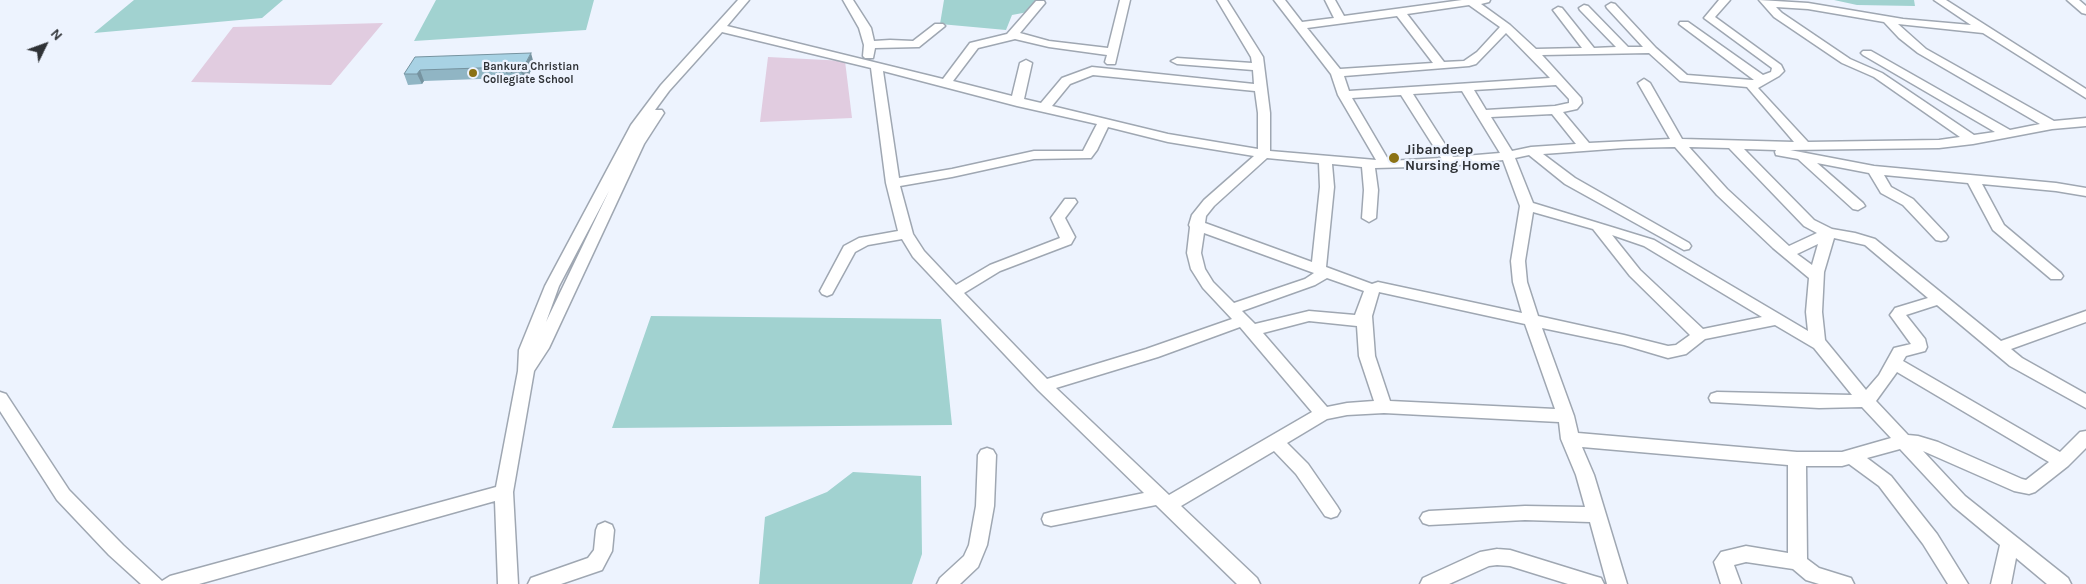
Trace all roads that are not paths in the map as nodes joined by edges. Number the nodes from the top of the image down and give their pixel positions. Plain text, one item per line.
1 (744, 0) edge
2 (754, 0) edge
3 (848, 0) edge
4 (1125, 0) edge
5 (1222, 0) edge
6 (1279, 0) edge
7 (1330, 0) edge
8 (1485, 0) edge
9 (1725, 0) edge
10 (1939, 0) edge
11 (2072, 0) edge
12 (1470, 1) edge
13 (1766, 2) edge
14 (1040, 4) dead end
15 (1414, 5) edge
16 (1611, 6) dead end
17 (1584, 8) dead end
18 (1558, 10) dead end
19 (1400, 12) junction
20 (2086, 12) edge
21 (1341, 20) junction
22 (1888, 20) junction
23 (1684, 24) dead end
24 (939, 26) dead end
25 (1299, 26) junction
26 (1506, 27) junction
27 (726, 29) junction
28 (1985, 30) junction
29 (1013, 35) junction
30 (870, 45) junction
31 (1652, 50) junction
32 (1592, 51) junction
33 (1626, 51) junction
34 (1113, 52) junction
35 (1533, 52) junction
36 (1867, 53) dead end
37 (1177, 61) dead end
38 (1026, 63) dead end
39 (871, 65) junction
40 (1441, 66) junction
41 (1258, 67) junction
42 (1108, 72) junction
43 (1337, 72) junction
44 (1558, 81) junction
45 (1758, 82) junction
46 (1644, 83) dead end
47 (944, 84) junction
48 (1466, 87) junction
49 (1260, 88) junction
50 (1404, 91) junction
51 (2086, 94) edge
52 (1344, 95) junction
53 (1018, 102) junction
54 (1043, 108) junction
55 (1555, 110) junction
56 (1483, 114) junction
57 (2086, 122) edge
58 (1104, 123) junction
59 (2052, 125) junction
60 (2008, 134) junction
61 (1973, 140) junction
62 (1678, 143) junction
63 (1732, 144) junction
64 (1586, 147) junction
65 (1803, 151) junction
66 (1531, 152) junction
67 (1264, 154) junction
68 (1508, 156) junction
69 (1325, 160) junction
70 (1450, 162) junction
71 (1368, 164) junction
72 (1385, 165) junction
73 (1874, 170) junction
74 (1973, 180) junction
75 (893, 183) junction
76 (2086, 192) edge
77 (1070, 202) dead end
78 (1527, 206) junction
79 (1858, 206) dead end
80 (1370, 218) dead end
81 (1196, 225) junction
82 (1598, 226) junction
83 (1828, 233) junction
84 (906, 234) junction
85 (1941, 237) dead end
86 (1684, 246) dead end
87 (1787, 253) junction
88 (1322, 270) junction
89 (2056, 276) dead end
90 (1817, 277) junction
91 (1372, 289) junction
92 (826, 291) dead end
93 (956, 291) junction
94 (1940, 299) junction
95 (1364, 316) junction
96 (2086, 316) edge
97 (1242, 320) junction
98 (1777, 320) junction
99 (1532, 322) junction
100 (1700, 335) junction
101 (1819, 344) junction
102 (2000, 348) junction
103 (1894, 363) junction
104 (1044, 386) junction
105 (1717, 398) dead end
106 (2085, 400) edge
107 (1867, 401) junction
108 (2, 405) edge
109 (1384, 407) junction
110 (1323, 414) junction
111 (1566, 416) junction
112 (2086, 437) edge
113 (1570, 439) junction
114 (1904, 441) junction
115 (1275, 442) junction
116 (986, 455) dead end
117 (1853, 457) junction
118 (1797, 459) junction
119 (2062, 462) junction
120 (504, 492) junction
121 (1163, 501) junction
122 (1331, 511) dead end
123 (1596, 515) junction
124 (1051, 518) dead end
125 (1429, 518) dead end
126 (605, 530) dead end
127 (2010, 543) junction
128 (1798, 562) junction
129 (154, 584) edge
130 (170, 584) edge
131 (508, 584) edge
132 (538, 584) edge
133 (947, 584) edge
134 (1250, 584) edge
135 (1430, 584) edge
136 (1594, 584) edge
137 (1617, 584) edge
138 (1731, 584) edge
139 (1844, 584) edge
140 (1958, 584) edge
141 (2001, 584) edge
142 (2061, 584) edge

1 - 27 street
2 - 27 street
3 - 30 street
4 - 34 street
5 - 41 street
6 - 25 street
7 - 21 street
8 - 12 street
9 - 45 street
10 - 28 street
11 - 20 street
12 - 15 street
12 - 26 street
13 - 22 street
13 - 61 street
14 - 29 street
15 - 19 street
16 - 31 street
17 - 33 street
18 - 32 street
19 - 21 street
19 - 40 street
21 - 25 street
22 - 28 street
22 - 59 street
23 - 45 street
24 - 30 street
25 - 43 street
26 - 35 street
26 - 40 street
27 - 39 street
27 - 120 street
28 - 51 street
29 - 34 street
29 - 47 street
30 - 39 street
31 - 33 street
31 - 45 street
32 - 33 street
32 - 35 street
34 - 42 street
35 - 44 street
36 - 60 street
37 - 41 street
38 - 53 street
39 - 47 street
39 - 75 street
40 - 43 street
41 - 49 street
42 - 49 street
42 - 54 street
43 - 52 street
44 - 48 street
44 - 55 street
45 - 65 street
46 - 62 street
47 - 53 street
48 - 50 street
48 - 56 street
49 - 67 street
50 - 52 street
50 - 70 street
52 - 72 street
53 - 54 street
54 - 58 street
55 - 56 street
55 - 64 street
56 - 68 street
57 - 59 street
58 - 67 street
58 - 75 street
59 - 60 street
60 - 61 street
61 - 65 street
62 - 63 street
62 - 64 street
62 - 87 street
63 - 65 street
63 - 83 street
64 - 66 street
65 - 73 street
65 - 79 street
66 - 68 street
66 - 86 street
67 - 69 street
67 - 81 street
68 - 70 street
68 - 78 street
69 - 71 street
69 - 88 street
70 - 72 street
71 - 72 street
71 - 80 street
73 - 74 street
73 - 85 street
74 - 76 street
74 - 89 street
75 - 84 street
77 - 93 street
78 - 82 street
78 - 99 street
81 - 88 street
81 - 97 street
82 - 98 street
82 - 100 street
83 - 87 street
83 - 90 street
83 - 94 street
84 - 92 street
84 - 93 street
87 - 90 street
88 - 91 street
88 - 97 street
90 - 101 street
91 - 95 street
91 - 99 street
93 - 104 street
94 - 102 street
94 - 103 street
95 - 97 street
95 - 109 street
96 - 102 street
97 - 104 street
97 - 110 street
98 - 100 street
98 - 101 street
99 - 100 street
99 - 111 street
101 - 107 street
102 - 106 street
103 - 107 street
103 - 119 street
104 - 121 street
105 - 107 street
107 - 114 street
108 - 129 street
109 - 110 street
109 - 111 street
110 - 115 street
111 - 113 street
112 - 119 street
113 - 118 street
113 - 123 street
114 - 117 street
114 - 119 street
114 - 127 street
115 - 121 street
115 - 122 street
116 - 133 street
117 - 118 street
117 - 140 street
118 - 128 street
120 - 130 street
120 - 131 street
121 - 124 street
121 - 134 street
123 - 125 street
123 - 137 street
126 - 132 street
127 - 141 street
127 - 142 street
128 - 138 street
128 - 139 street
135 - 136 street

